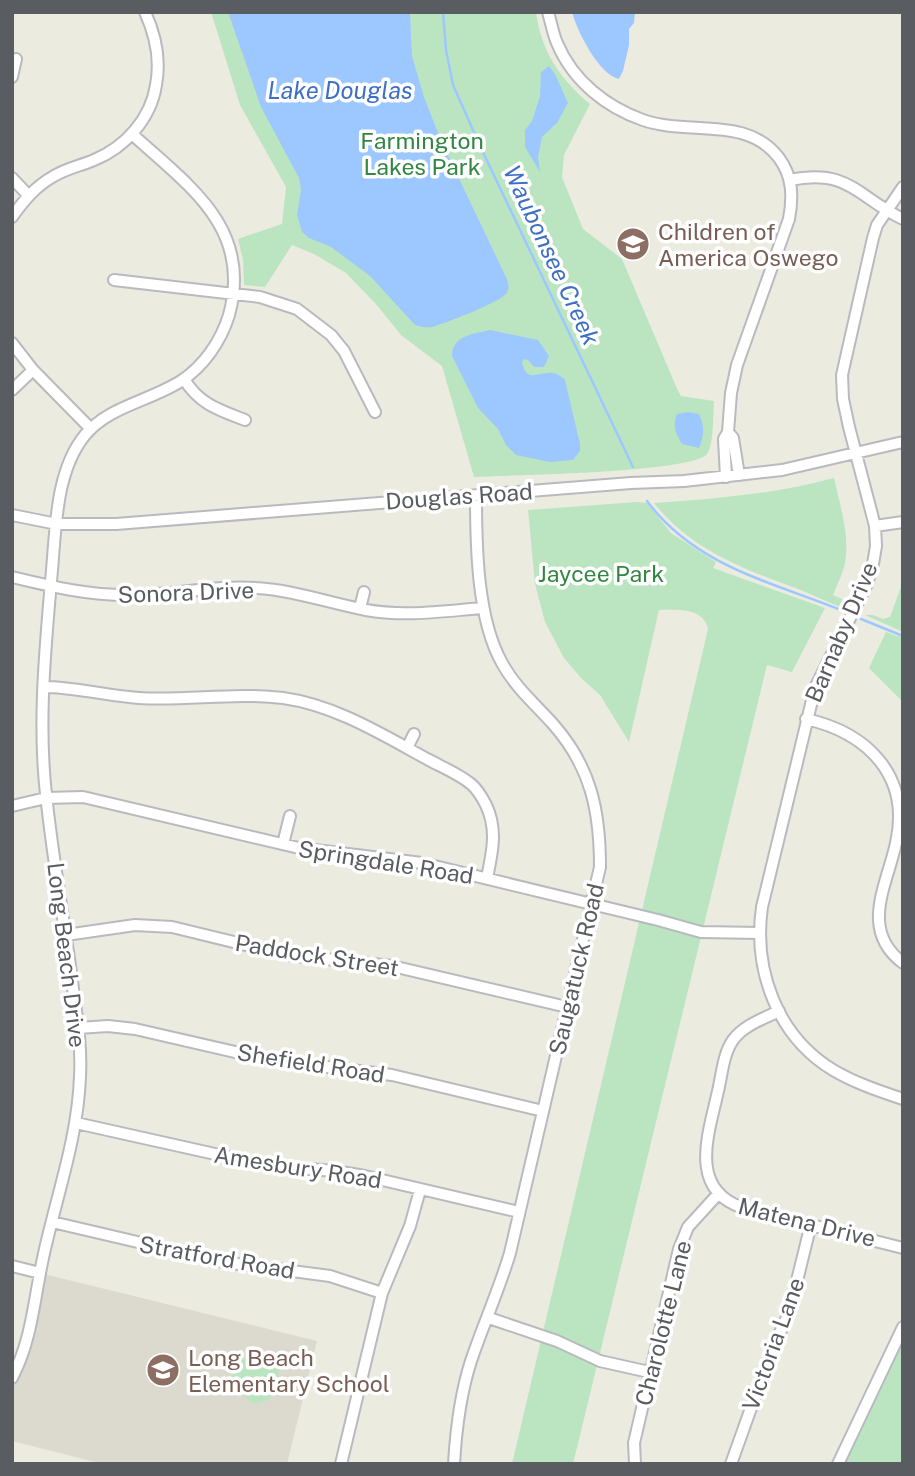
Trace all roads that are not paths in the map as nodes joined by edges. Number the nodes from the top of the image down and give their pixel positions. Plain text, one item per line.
1 (145, 12) edge
2 (548, 12) edge
3 (16, 59) dead end
4 (12, 77) edge
5 (132, 134) junction
6 (12, 178) edge
7 (790, 180) junction
8 (903, 187) edge
9 (28, 195) junction
10 (887, 210) junction
11 (12, 216) edge
12 (903, 219) edge
13 (114, 280) dead end
14 (234, 294) junction
15 (12, 343) edge
16 (33, 370) junction
17 (184, 379) junction
18 (12, 390) edge
19 (375, 412) dead end
20 (245, 420) dead end
21 (91, 429) junction
22 (728, 432) junction
23 (903, 442) edge
24 (857, 453) junction
25 (739, 475) junction
26 (726, 477) junction
27 (476, 496) junction
28 (12, 515) edge
29 (903, 522) edge
30 (57, 524) junction
31 (875, 526) junction
32 (12, 577) edge
33 (51, 586) junction
34 (364, 592) dead end
35 (360, 608) junction
36 (483, 608) junction
37 (44, 687) junction
38 (190, 699) junction
39 (190, 713) dead end
40 (806, 719) junction
41 (414, 734) dead end
42 (407, 748) junction
43 (46, 798) junction
44 (12, 806) edge
45 (290, 816) dead end
46 (900, 843) edge
47 (283, 844) junction
48 (487, 878) junction
49 (591, 904) junction
50 (760, 933) junction
51 (66, 935) junction
52 (903, 963) edge
53 (567, 1007) junction
54 (779, 1011) junction
55 (78, 1028) junction
56 (903, 1100) edge
57 (542, 1111) junction
58 (76, 1123) junction
59 (420, 1189) junction
60 (719, 1193) junction
61 (519, 1212) junction
62 (52, 1223) junction
63 (811, 1224) junction
64 (903, 1248) edge
65 (12, 1266) edge
66 (40, 1273) junction
67 (382, 1293) junction
68 (489, 1318) junction
69 (903, 1327) edge
70 (649, 1372) junction
71 (12, 1378) edge
72 (341, 1464) edge
73 (454, 1464) edge
74 (635, 1464) edge
75 (731, 1464) edge
76 (838, 1464) edge

1 - 5 street
2 - 7 street
3 - 4 street
5 - 9 street
5 - 14 street
6 - 9 street
7 - 10 street
7 - 22 street
8 - 10 street, Barnaby Drive
9 - 11 street
10 - 12 street
10 - 24 street, Barnaby Drive
13 - 14 street
14 - 17 street
14 - 19 street
15 - 16 street
16 - 18 street
16 - 21 street
17 - 20 street
17 - 21 street
21 - 30 street, Long Beach Drive
22 - 25 street
22 - 26 street
23 - 24 street, Douglas Road
24 - 25 street, Douglas Road
24 - 31 street, Barnaby Drive
25 - 26 street, Douglas Road
26 - 27 street, Douglas Road
27 - 30 street, Douglas Road
27 - 36 street, Saugatuck Road
28 - 30 street, Douglas Road
29 - 31 street
30 - 33 street, Long Beach Drive
31 - 40 street, Barnaby Drive
32 - 33 street, Sonora Drive
33 - 35 street, Sonora Drive
33 - 37 street, Long Beach Drive
34 - 35 street
35 - 36 street, Sonora Drive
36 - 49 street, Saugatuck Road
37 - 38 street
37 - 43 street, Long Beach Drive
38 - 39 street
38 - 42 street
40 - 46 street
40 - 50 street, Barnaby Drive
41 - 42 street
42 - 48 street
43 - 44 street, Springdale Road
43 - 47 street, Springdale Road
43 - 51 street, Long Beach Drive
45 - 47 street
46 - 52 street
47 - 48 street, Springdale Road
48 - 49 street, Springdale Road
49 - 50 street, Springdale Road
49 - 53 street, Saugatuck Road
50 - 54 street, Barnaby Drive
51 - 53 street, Paddock Street
51 - 55 street, Long Beach Drive
53 - 57 street, Saugatuck Road
54 - 56 street, Barnaby Drive
54 - 60 street, Matena Drive
55 - 57 street, Shefield Road
55 - 58 street, Long Beach Drive
57 - 61 street, Saugatuck Road
58 - 59 street, Amesbury Road
58 - 62 street, Long Beach Drive
59 - 61 street, Amesbury Road
59 - 67 street
60 - 63 street, Matena Drive
60 - 70 street, Charolotte Lane
61 - 68 street, Saugatuck Road
62 - 66 street, Long Beach Drive
62 - 67 street, Stratford Road
63 - 64 street, Matena Drive
63 - 75 street, Victoria Lane
65 - 66 street
66 - 71 street, Long Beach Drive
67 - 72 street
68 - 70 street
68 - 73 street, Saugatuck Road
69 - 76 street
70 - 74 street, Charolotte Lane

